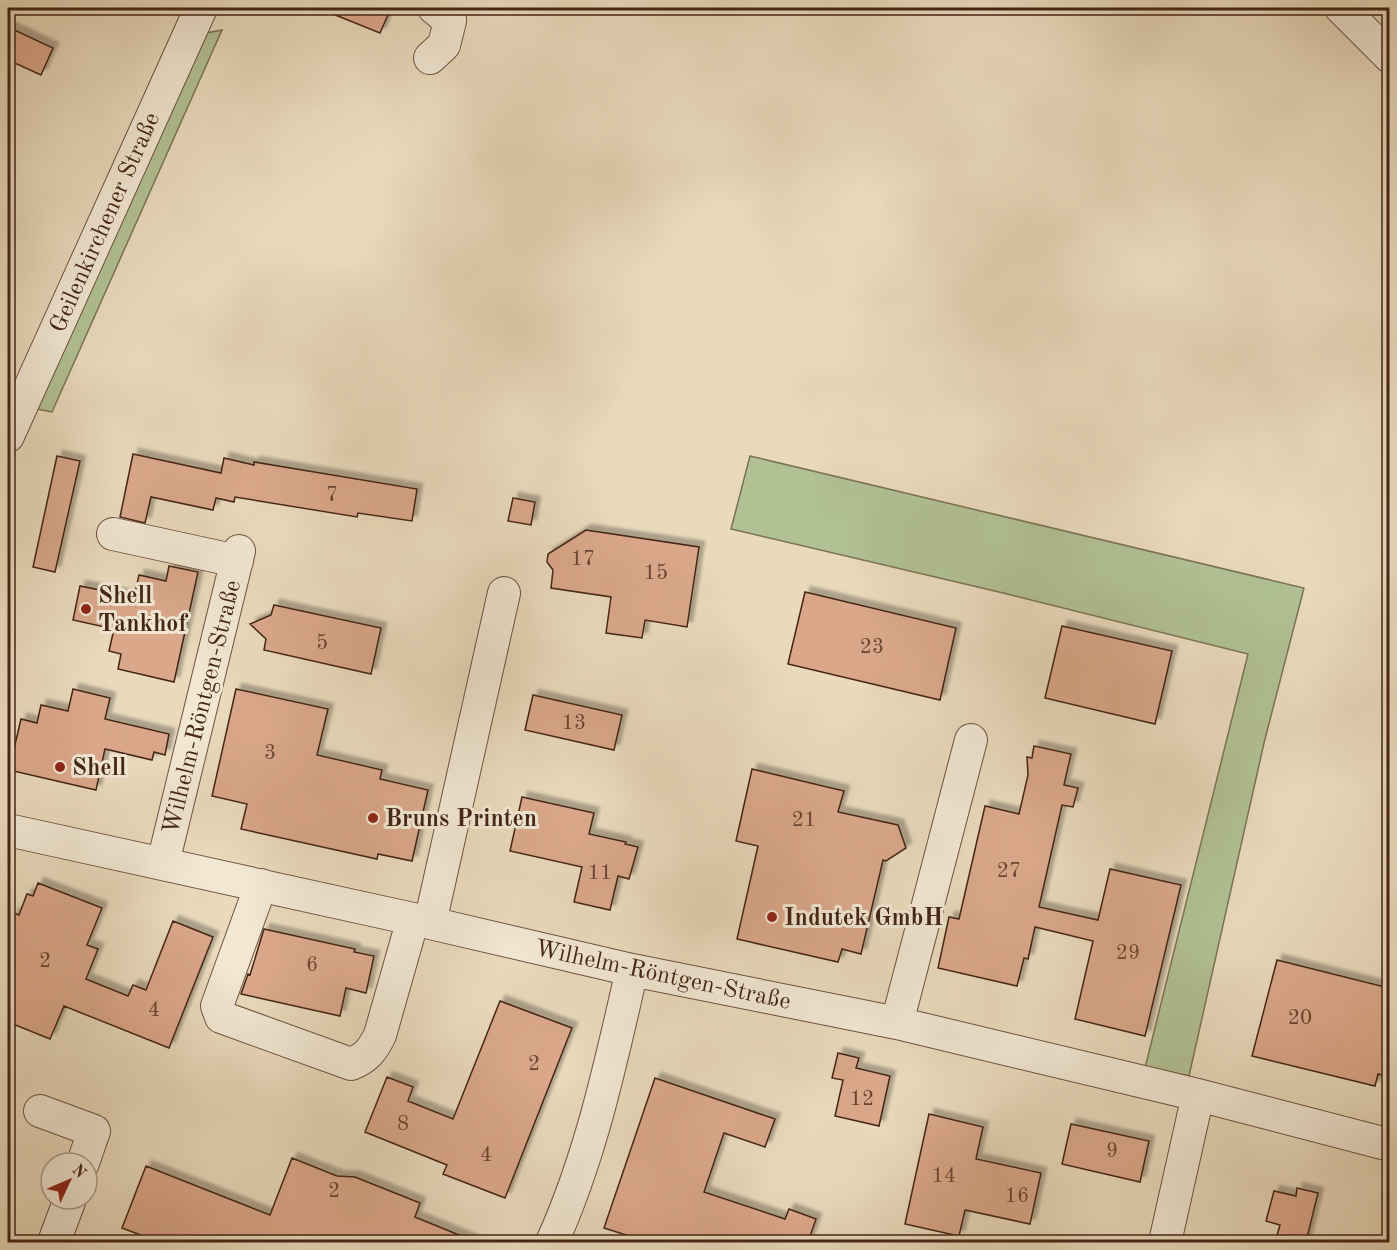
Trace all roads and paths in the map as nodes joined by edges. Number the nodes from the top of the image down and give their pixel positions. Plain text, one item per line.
1 (201, 8) edge
2 (434, 8) edge
3 (1341, 8) edge
4 (430, 57) dead end
5 (1389, 57) edge
6 (8, 436) edge
7 (113, 534) dead end
8 (504, 593) dead end
9 (971, 740) dead end
10 (8, 830) edge
11 (163, 863) junction
12 (261, 885) junction
13 (422, 921) junction
14 (632, 970) junction
15 (897, 1023) junction
16 (1198, 1095) junction
17 (40, 1111) dead end
18 (1389, 1145) edge
19 (87, 1151) edge
20 (66, 1211) edge
21 (54, 1242) edge
22 (552, 1242) edge
23 (1165, 1242) edge

1 - 6 street, Geilenkirchener Straße
2 - 4 street
3 - 5 street
7 - 11 street, Wilhelm-Röntgen-Straße
8 - 13 street
9 - 15 street
10 - 11 street, Wilhelm-Röntgen-Straße
11 - 12 street, Wilhelm-Röntgen-Straße
12 - 13 street, Wilhelm-Röntgen-Straße
12 - 13 street
13 - 14 street, Wilhelm-Röntgen-Straße
14 - 15 street, Wilhelm-Röntgen-Straße
14 - 22 street
15 - 16 street, Wilhelm-Röntgen-Straße
16 - 18 street, Wilhelm-Röntgen-Straße
16 - 23 street
17 - 19 street
20 - 21 street

